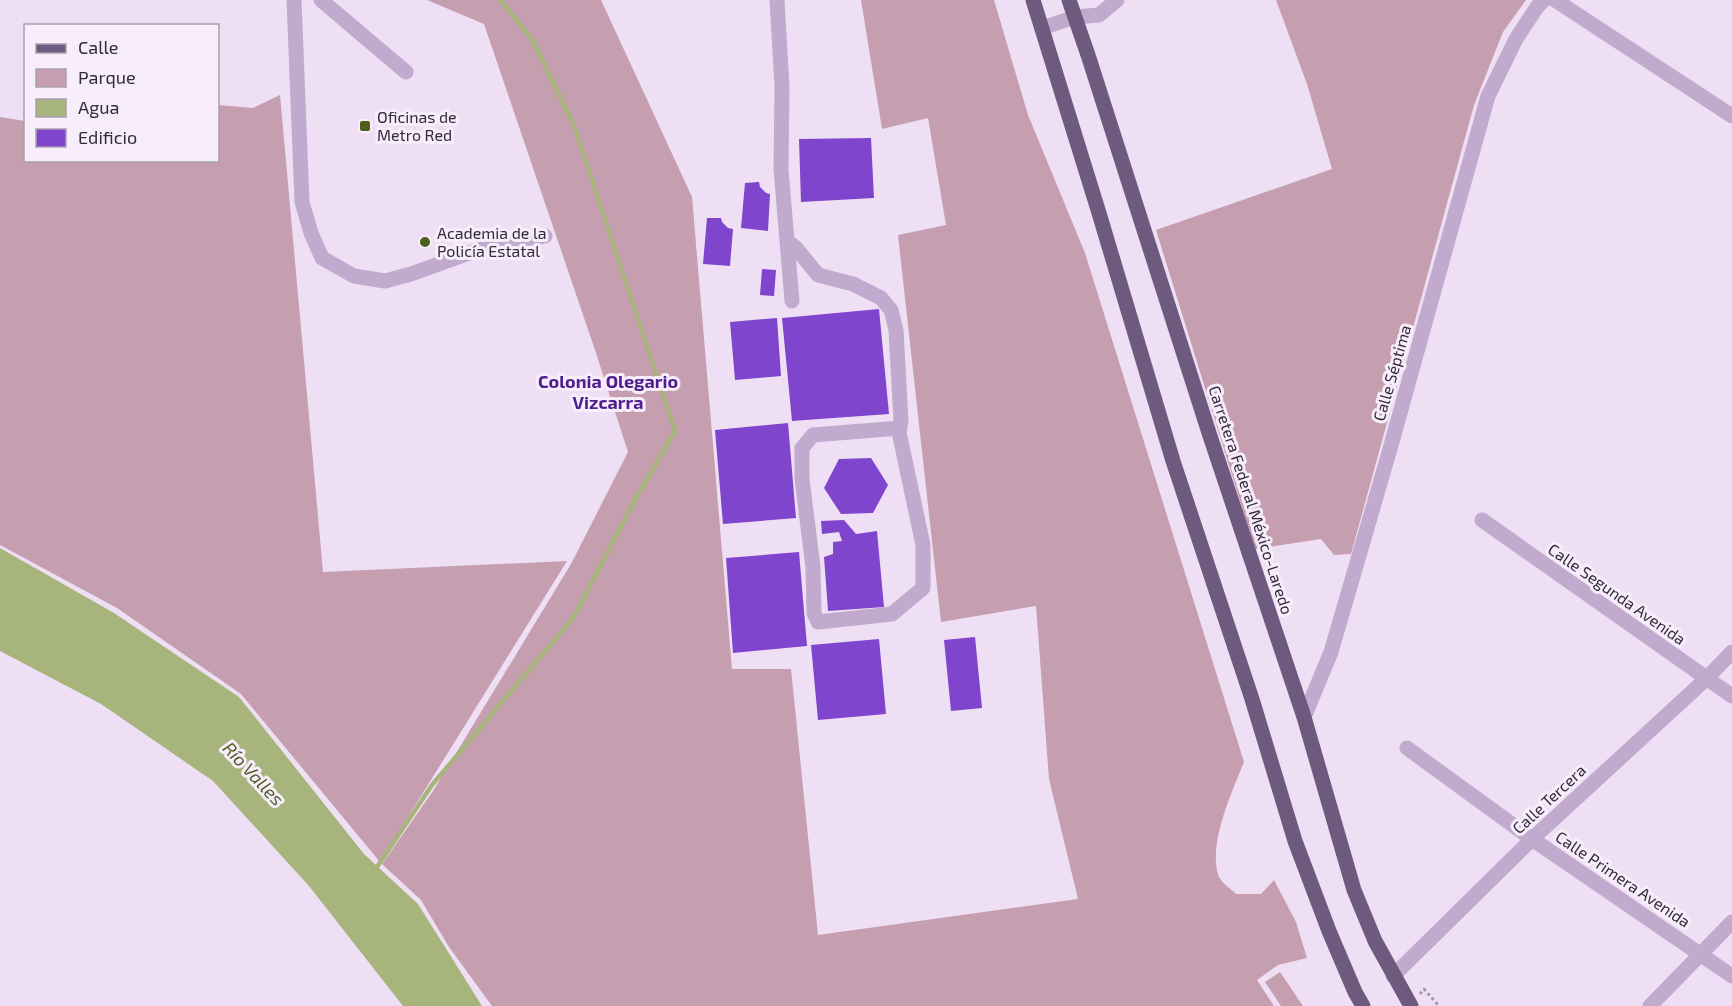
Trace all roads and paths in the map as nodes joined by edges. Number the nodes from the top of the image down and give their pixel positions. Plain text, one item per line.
1 (294, 0) edge
2 (321, 0) edge
3 (777, 0) edge
4 (1033, 0) edge
5 (1069, 0) edge
6 (1118, 0) edge
7 (1544, 0) edge
8 (1556, 0) edge
9 (1075, 17) junction
10 (1042, 28) junction
11 (406, 72) dead end
12 (1731, 114) edge
13 (545, 236) dead end
14 (787, 241) junction
15 (792, 301) dead end
16 (900, 428) junction
17 (1482, 520) dead end
18 (1732, 652) edge
19 (1706, 679) junction
20 (1732, 696) edge
21 (1304, 717) junction
22 (1407, 748) dead end
23 (1532, 839) junction
24 (1732, 921) edge
25 (1700, 953) junction
26 (1394, 976) junction
27 (1732, 976) edge
28 (1424, 989) dead end
29 (1363, 1006) edge
30 (1411, 1006) edge
31 (1439, 1006) edge
32 (1650, 1006) edge

1 - 13 street
2 - 11 street
3 - 14 street
4 - 10 main road
5 - 9 main road, Carretera Federal México-Laredo
6 - 9 street
7 - 21 street, Calle Séptima
8 - 12 street
9 - 10 street
9 - 21 main road, Carretera Federal México-Laredo
10 - 29 main road
14 - 15 street
14 - 16 street
16 - 16 street
17 - 19 street, Calle Segunda Avenida
18 - 19 street, Calle Tercera
19 - 20 street, Calle Segunda Avenida
19 - 23 street, Calle Tercera
21 - 26 main road, Carretera Federal México-Laredo
22 - 23 street, Calle Primera Avenida
23 - 25 street, Calle Primera Avenida
23 - 26 street, Calle Tercera
24 - 25 street
25 - 27 street, Calle Primera Avenida
25 - 32 street
26 - 30 main road, Carretera Federal México-Laredo
28 - 31 path

